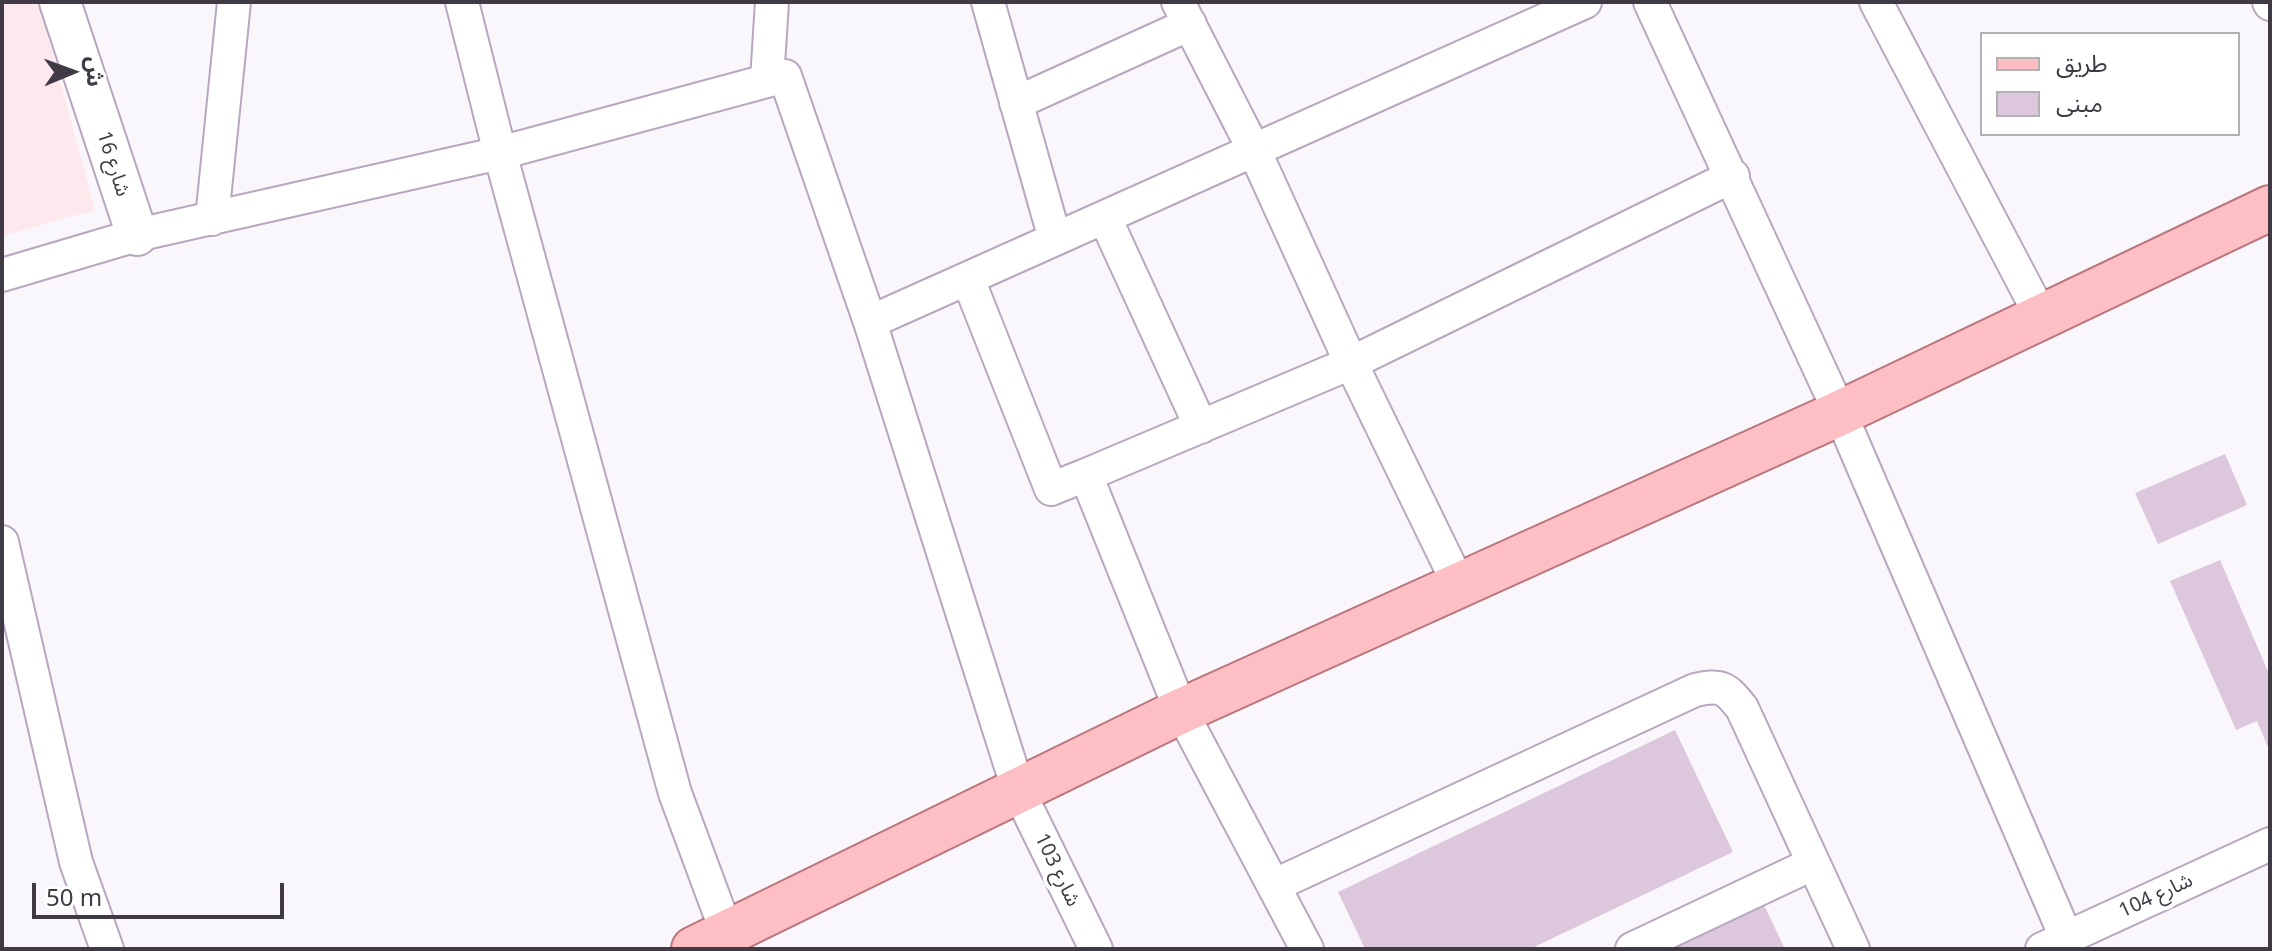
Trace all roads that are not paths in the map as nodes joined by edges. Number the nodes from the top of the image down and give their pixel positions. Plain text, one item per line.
1 (60, 2) edge
2 (234, 2) edge
3 (462, 2) edge
4 (772, 2) edge
5 (988, 2) edge
6 (1585, 2) edge
7 (1650, 2) edge
8 (1878, 2) edge
9 (1552, 9) edge
10 (1184, 13) edge
11 (767, 80) junction
12 (1016, 103) junction
13 (1255, 152) junction
14 (500, 153) junction
15 (1733, 176) junction
16 (2270, 208) edge
17 (1105, 218) junction
18 (212, 219) junction
19 (137, 235) junction
20 (1055, 239) junction
21 (2, 275) edge
22 (968, 279) junction
23 (2041, 316) junction
24 (870, 322) junction
25 (1351, 363) junction
26 (1840, 413) junction
27 (1201, 427) junction
28 (1086, 475) junction
29 (2, 542) edge
30 (1459, 585) junction
31 (1181, 711) junction
32 (1019, 792) junction
33 (2270, 844) edge
34 (1812, 864) junction
35 (1275, 885) junction
36 (2054, 943) edge
37 (718, 944) edge
38 (107, 949) edge
39 (1096, 949) edge
40 (1307, 949) edge
41 (1632, 949) edge
42 (1853, 949) edge

1 - 19 street, شارع 16
2 - 18 street
3 - 14 street
4 - 11 street
5 - 12 street
6 - 9 street
7 - 15 street
8 - 23 street
9 - 13 street
10 - 12 street
10 - 13 street
11 - 14 street
11 - 24 street, شارع 103
12 - 20 street
13 - 17 street
13 - 25 street
14 - 18 street
14 - 37 street
15 - 25 street
15 - 26 street
16 - 23 main road
17 - 20 street
17 - 27 street
18 - 19 street
19 - 21 street
20 - 22 street
22 - 24 street
22 - 28 street
23 - 26 main road
24 - 32 street, شارع 103
25 - 27 street
25 - 30 street
26 - 30 main road
26 - 36 street
27 - 28 street
28 - 31 street
29 - 38 street
30 - 31 main road
31 - 32 main road
31 - 35 street
32 - 37 main road
32 - 39 street, شارع 103
33 - 36 street, شارع 104
34 - 35 street
34 - 41 street
34 - 42 street
35 - 40 street

